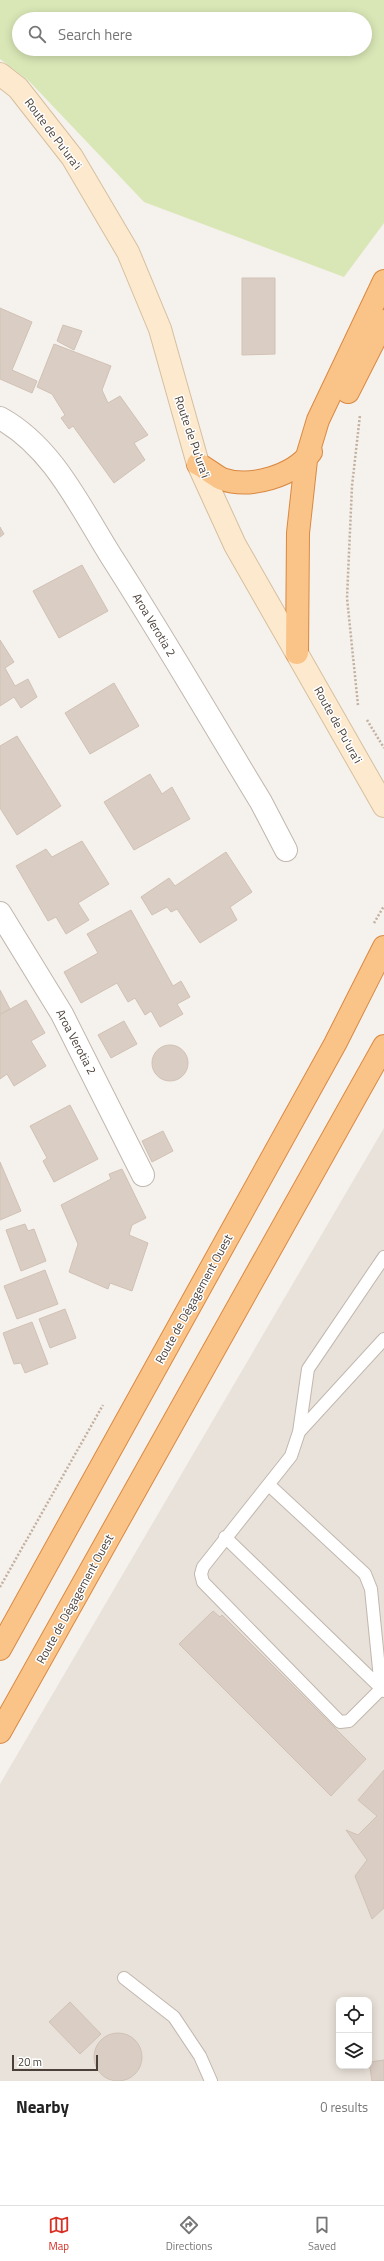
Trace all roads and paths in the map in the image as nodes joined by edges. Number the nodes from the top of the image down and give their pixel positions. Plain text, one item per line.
1 (0, 74) edge
2 (384, 281) edge
3 (384, 322) edge
4 (362, 410) dead end
5 (0, 418) edge
6 (306, 460) junction
7 (198, 464) junction
8 (297, 653) junction
9 (362, 710) dead end
10 (365, 717) dead end
11 (384, 748) edge
12 (384, 806) edge
13 (286, 850) dead end
14 (0, 913) edge
15 (384, 947) edge
16 (384, 1046) edge
17 (143, 1175) dead end
18 (384, 1257) edge
19 (384, 1339) edge
20 (299, 1432) junction
21 (269, 1485) junction
22 (225, 1537) junction
23 (0, 1649) edge
24 (383, 1690) edge
25 (0, 1732) edge
26 (124, 1978) dead end
27 (211, 2081) edge

1 - 7 main road, Route de Pu'ura'i
2 - 6 highway
3 - 6 highway
4 - 9 path
5 - 13 street, Aroa Verotia 2
6 - 7 highway
6 - 8 highway
7 - 8 main road, Route de Pu'ura'i
8 - 12 main road, Route de Pu'ura'i
10 - 11 path
14 - 17 street, Aroa Verotia 2
15 - 23 highway, Route de Dégagement Ouest
16 - 25 highway, Route de Dégagement Ouest
18 - 20 lane
19 - 20 lane
20 - 21 lane
21 - 22 lane
21 - 24 lane
22 - 24 lane
22 - 24 lane
26 - 27 lane

